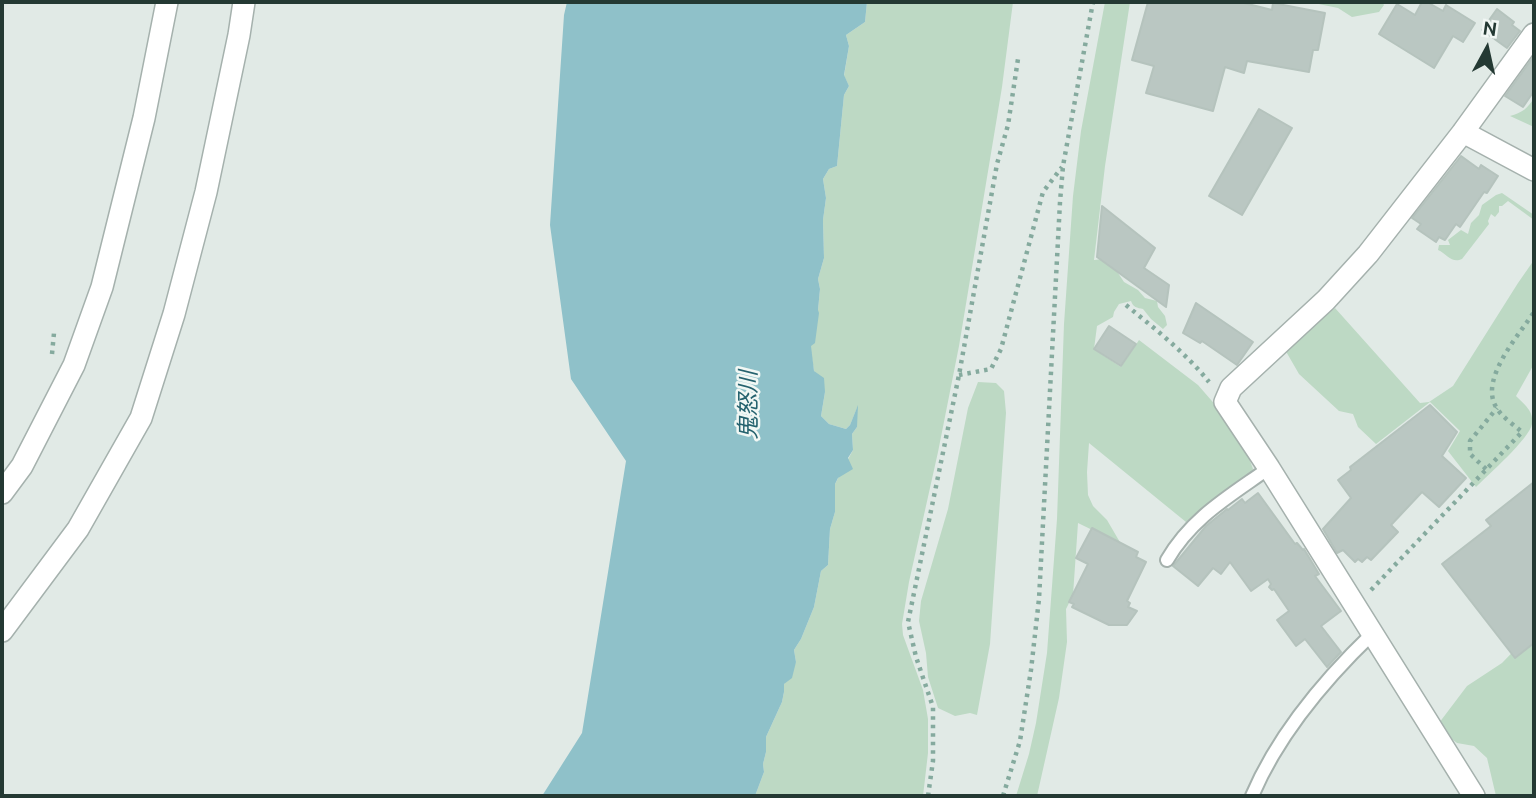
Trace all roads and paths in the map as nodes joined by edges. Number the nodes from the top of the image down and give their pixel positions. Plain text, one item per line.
1 (167, 2) edge
2 (244, 2) edge
3 (1093, 2) edge
4 (1534, 34) edge
5 (1018, 59) dead end
6 (1463, 132) junction
7 (1063, 166) junction
8 (1534, 170) edge
9 (1126, 305) dead end
10 (1534, 312) edge
11 (959, 375) junction
12 (1225, 402) junction
13 (1497, 408) junction
14 (1269, 468) junction
15 (1486, 469) junction
16 (2, 493) edge
17 (1167, 560) dead end
18 (1356, 606) junction
19 (2, 631) edge
20 (1373, 633) junction
21 (928, 796) edge
22 (1003, 796) edge
23 (1252, 796) edge
24 (1474, 796) edge

1 - 16 street
2 - 19 street
3 - 7 path
4 - 6 street
5 - 11 path
6 - 8 street
6 - 12 street
7 - 11 path
7 - 22 path
9 - 12 path
10 - 13 path
11 - 21 path
12 - 14 street
13 - 15 path
13 - 15 path
14 - 17 lane
14 - 18 street
15 - 18 path
18 - 20 street
20 - 23 lane
20 - 24 street

